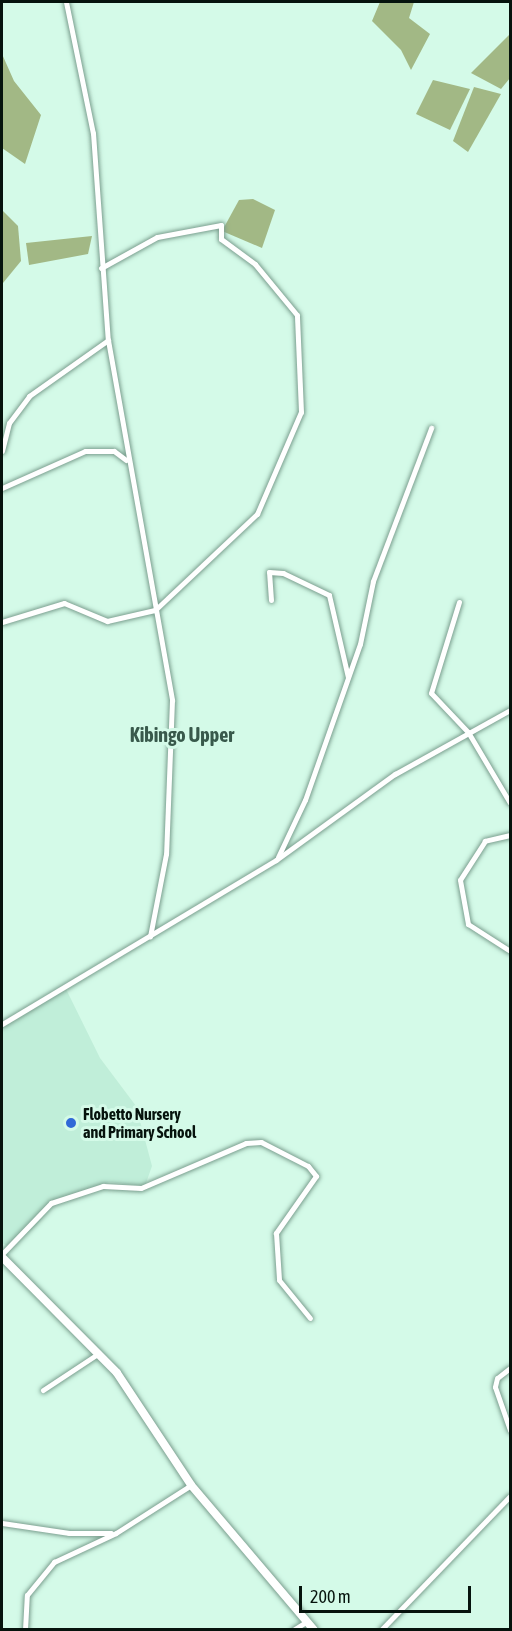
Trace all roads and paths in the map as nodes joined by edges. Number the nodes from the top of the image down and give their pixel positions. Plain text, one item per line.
1 (66, 2) edge
2 (101, 268) junction
3 (108, 340) junction
4 (431, 428) dead end
5 (2, 451) edge
6 (128, 465) junction
7 (2, 488) edge
8 (271, 600) dead end
9 (459, 602) dead end
10 (156, 610) junction
11 (2, 622) edge
12 (348, 679) junction
13 (510, 710) edge
14 (468, 732) junction
15 (510, 803) edge
16 (510, 835) edge
17 (276, 860) junction
18 (150, 936) junction
19 (510, 951) edge
20 (2, 1024) edge
21 (2, 1256) edge
22 (310, 1318) dead end
23 (96, 1355) junction
24 (510, 1368) edge
25 (43, 1390) dead end
26 (510, 1430) edge
27 (191, 1485) junction
28 (510, 1496) edge
29 (2, 1522) edge
30 (116, 1533) junction
31 (306, 1622) junction
32 (25, 1629) edge
33 (293, 1629) edge
34 (314, 1629) edge
35 (381, 1629) edge

1 - 2 street
2 - 3 street
2 - 10 street
3 - 5 street
3 - 6 street
4 - 12 street
6 - 7 street
6 - 10 street
8 - 12 street
9 - 14 street
10 - 11 street
10 - 18 street
12 - 17 street
13 - 14 street
14 - 15 street
14 - 17 street
16 - 19 street
17 - 18 street
18 - 20 street
21 - 22 street
21 - 23 main road
23 - 25 street
23 - 27 main road
24 - 26 street
27 - 30 street
27 - 31 main road
28 - 35 street
29 - 30 street
30 - 32 street
31 - 33 street
31 - 34 main road

